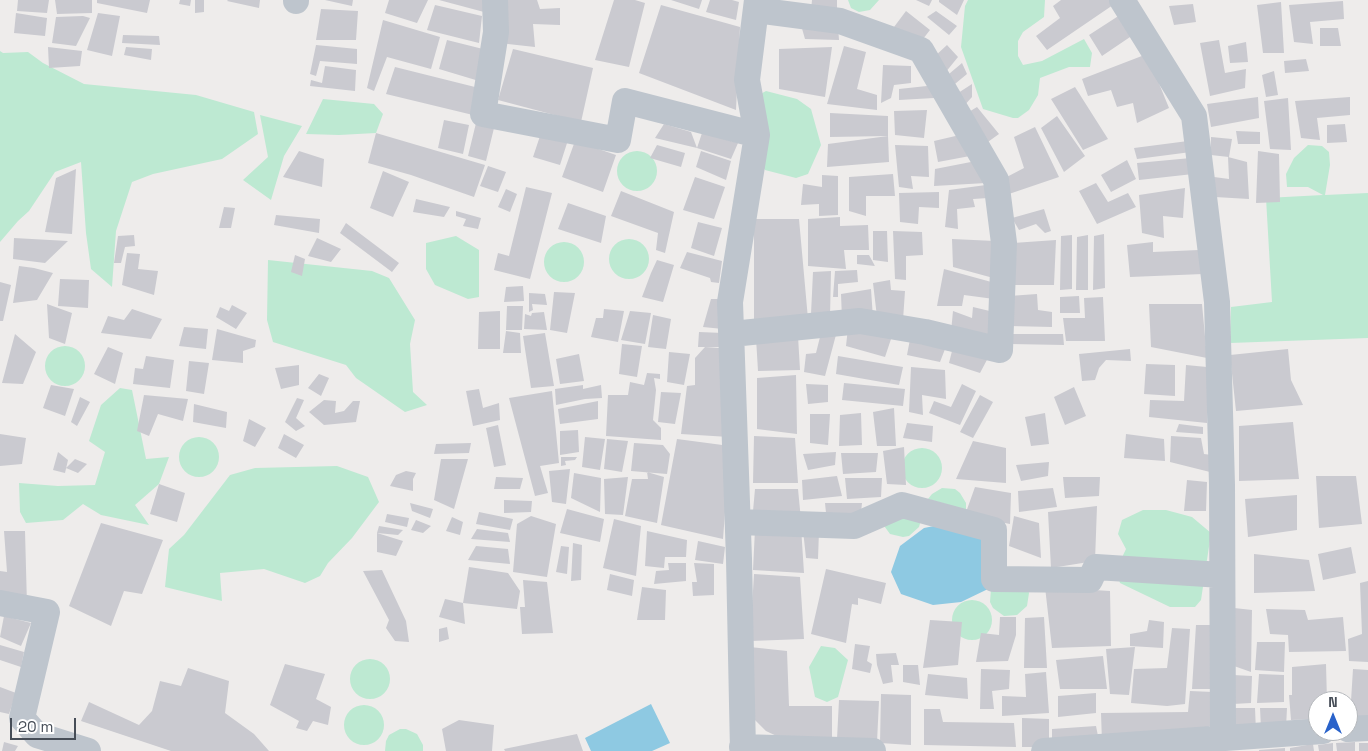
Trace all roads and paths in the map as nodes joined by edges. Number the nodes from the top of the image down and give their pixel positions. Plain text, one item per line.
1 (495, 0) edge
2 (1122, 0) edge
3 (757, 5) edge
4 (758, 135) junction
5 (732, 334) junction
6 (738, 522) junction
7 (1222, 575) junction
8 (0, 603) edge
9 (1308, 732) edge
10 (1223, 738) junction
11 (1194, 746) edge
12 (743, 749) edge
13 (88, 751) edge
14 (873, 751) edge
15 (1044, 751) edge

1 - 4 street
2 - 7 street
3 - 4 street
3 - 5 street
4 - 5 street
5 - 6 street
6 - 7 street
6 - 12 street
7 - 10 street
8 - 13 street
9 - 10 street
10 - 11 street
11 - 15 street
12 - 14 street

